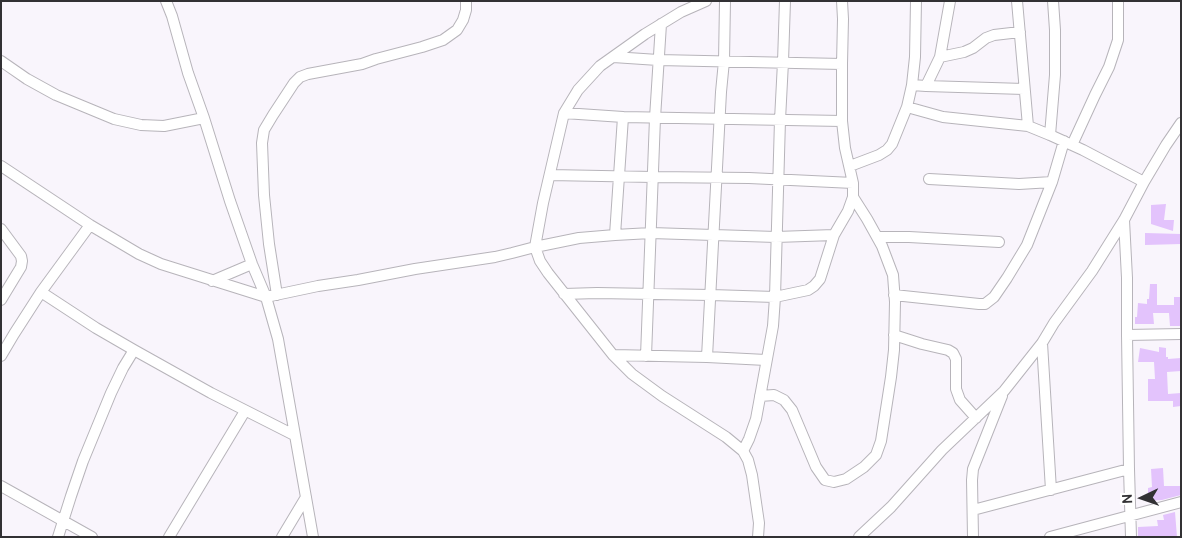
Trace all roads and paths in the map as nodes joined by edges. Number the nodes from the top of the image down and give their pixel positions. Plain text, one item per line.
1 (166, 1) edge
2 (466, 1) edge
3 (706, 1) edge
4 (725, 1) edge
5 (785, 1) edge
6 (842, 1) edge
7 (916, 1) edge
8 (950, 1) edge
9 (1017, 1) edge
10 (1053, 1) edge
11 (1118, 1) edge
12 (661, 24) junction
13 (1020, 32) junction
14 (940, 56) junction
15 (613, 57) junction
16 (658, 60) junction
17 (1, 61) edge
18 (724, 61) junction
19 (783, 62) junction
20 (842, 64) junction
21 (912, 85) junction
22 (926, 86) junction
23 (1024, 89) junction
24 (907, 107) junction
25 (564, 113) junction
26 (623, 117) junction
27 (204, 118) junction
28 (655, 118) junction
29 (720, 120) junction
30 (780, 120) junction
31 (842, 121) junction
32 (1181, 123) edge
33 (1028, 126) junction
34 (1050, 135) junction
35 (1068, 143) junction
36 (1, 166) edge
37 (850, 166) junction
38 (550, 174) junction
39 (619, 177) junction
40 (717, 177) junction
41 (653, 178) junction
42 (779, 179) junction
43 (929, 179) dead end
44 (1052, 182) junction
45 (1144, 182) junction
46 (853, 183) junction
47 (853, 197) junction
48 (1124, 220) junction
49 (90, 225) junction
50 (1, 229) edge
51 (651, 233) junction
52 (615, 235) junction
53 (714, 235) junction
54 (834, 235) junction
55 (776, 237) junction
56 (878, 237) junction
57 (998, 242) dead end
58 (536, 247) junction
59 (252, 264) junction
60 (212, 281) junction
61 (41, 292) junction
62 (564, 294) junction
63 (649, 294) junction
64 (711, 294) junction
65 (894, 295) junction
66 (271, 296) junction
67 (775, 297) junction
68 (1, 300) edge
69 (1127, 334) junction
70 (1181, 334) edge
71 (894, 335) junction
72 (1042, 343) junction
73 (134, 350) junction
74 (613, 355) junction
75 (1, 356) edge
76 (646, 356) junction
77 (707, 357) junction
78 (766, 360) junction
79 (1004, 391) junction
80 (760, 396) junction
81 (245, 411) junction
82 (976, 418) junction
83 (294, 435) junction
84 (743, 451) junction
85 (1129, 469) junction
86 (1, 486) edge
87 (1051, 490) junction
88 (306, 497) junction
89 (1181, 502) edge
90 (973, 510) junction
91 (1130, 515) junction
92 (64, 520) junction
93 (284, 536) edge
94 (58, 537) edge
95 (92, 537) edge
96 (169, 537) edge
97 (313, 537) edge
98 (758, 537) edge
99 (859, 537) edge
100 (973, 537) edge
101 (1050, 537) edge
102 (1131, 537) edge

1 - 27 street
2 - 66 street
3 - 12 street
4 - 18 street
5 - 19 street
6 - 20 street
7 - 21 street
8 - 14 street
9 - 13 street
10 - 34 street
11 - 35 street
12 - 15 street
12 - 16 street
13 - 14 street
13 - 23 street
14 - 22 street
15 - 16 street
15 - 25 street
16 - 18 street
16 - 28 street
17 - 27 street
18 - 19 street
18 - 29 street
19 - 20 street
19 - 30 street
20 - 31 street
21 - 22 street
21 - 24 street
22 - 23 street
23 - 33 street
24 - 33 street
24 - 37 street
25 - 26 street
25 - 38 street
26 - 28 street
26 - 39 street
27 - 59 street
28 - 29 street
28 - 41 street
29 - 30 street
29 - 40 street
30 - 31 street
30 - 42 street
31 - 37 street
32 - 45 street
33 - 34 street
34 - 35 street
35 - 44 street
35 - 45 street
36 - 49 street
37 - 46 street
38 - 39 street
38 - 58 street
39 - 41 street
39 - 52 street
40 - 41 street
40 - 42 street
40 - 53 street
41 - 51 street
42 - 46 street
42 - 55 street
43 - 44 street
44 - 65 street
45 - 48 street
46 - 47 street
47 - 54 street
47 - 56 street
48 - 69 street
48 - 72 street
49 - 60 street
49 - 61 street
50 - 68 street
51 - 52 street
51 - 53 street
51 - 63 street
52 - 58 street
53 - 55 street
53 - 64 street
54 - 55 street
54 - 67 street
55 - 67 street
56 - 57 street
56 - 65 street
58 - 62 street
58 - 66 street
59 - 60 street
59 - 66 street
60 - 66 street
61 - 73 street
61 - 75 street
62 - 63 street
62 - 74 street
63 - 64 street
63 - 76 street
64 - 67 street
64 - 77 street
65 - 71 street
66 - 83 street
67 - 78 street
69 - 70 street
69 - 85 street
71 - 80 street
71 - 82 street
72 - 79 street
72 - 87 street
73 - 81 street
73 - 92 street
74 - 76 street
74 - 84 street
76 - 77 street
77 - 78 street
78 - 80 street
79 - 82 street
79 - 90 street
80 - 84 street
81 - 83 street
81 - 96 street
82 - 99 street
83 - 88 street
84 - 98 street
85 - 87 street
85 - 91 street
86 - 92 street
87 - 90 street
88 - 93 street
88 - 97 street
89 - 91 street
90 - 100 street
91 - 101 street
91 - 102 street
92 - 94 street
92 - 95 street

